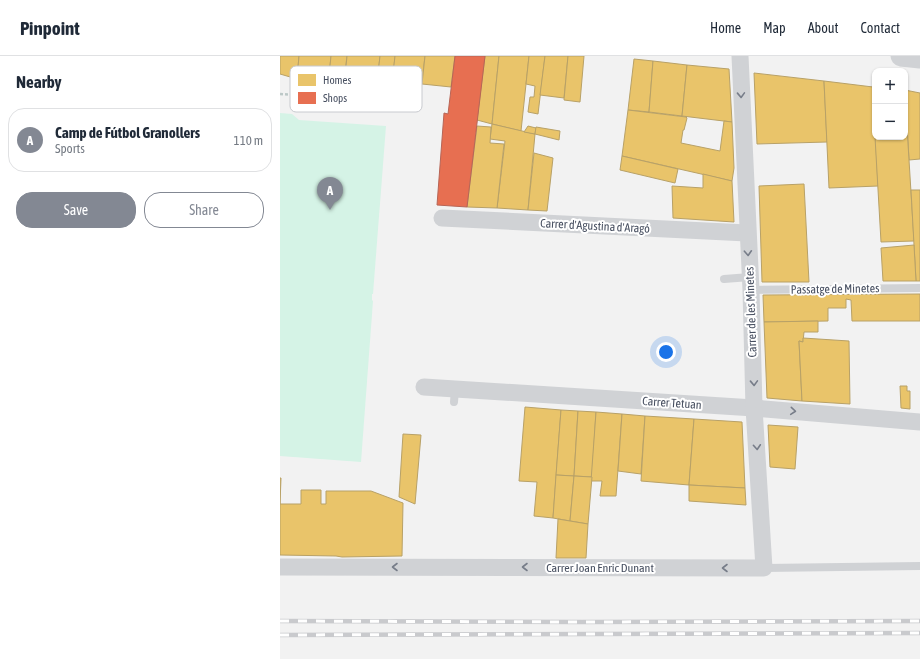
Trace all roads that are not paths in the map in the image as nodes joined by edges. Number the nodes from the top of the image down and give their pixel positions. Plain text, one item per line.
1 (740, 56) edge
2 (901, 56) edge
3 (920, 58) edge
4 (442, 218) dead end
5 (747, 234) junction
6 (724, 279) dead end
7 (750, 283) junction
8 (920, 288) edge
9 (424, 387) dead end
10 (754, 408) junction
11 (920, 422) edge
12 (920, 566) edge
13 (280, 567) edge
14 (764, 568) junction

1 -> 5 street, Carrer de les Minetes
2 - 3 street
4 - 5 street, Carrer d'Agustina d'Aragó
5 -> 7 street, Carrer de les Minetes
6 - 7 lane, Passatge de Minetes
7 - 8 lane, Passatge de Minetes
7 -> 10 street, Carrer de les Minetes
9 - 10 street, Carrer Tetuan
10 -> 11 street, Carrer Tetuan
10 -> 14 street, Carrer de les Minetes
12 - 14 lane, Carrer Joan Enric Dunant
14 -> 13 street, Carrer Joan Enric Dunant

